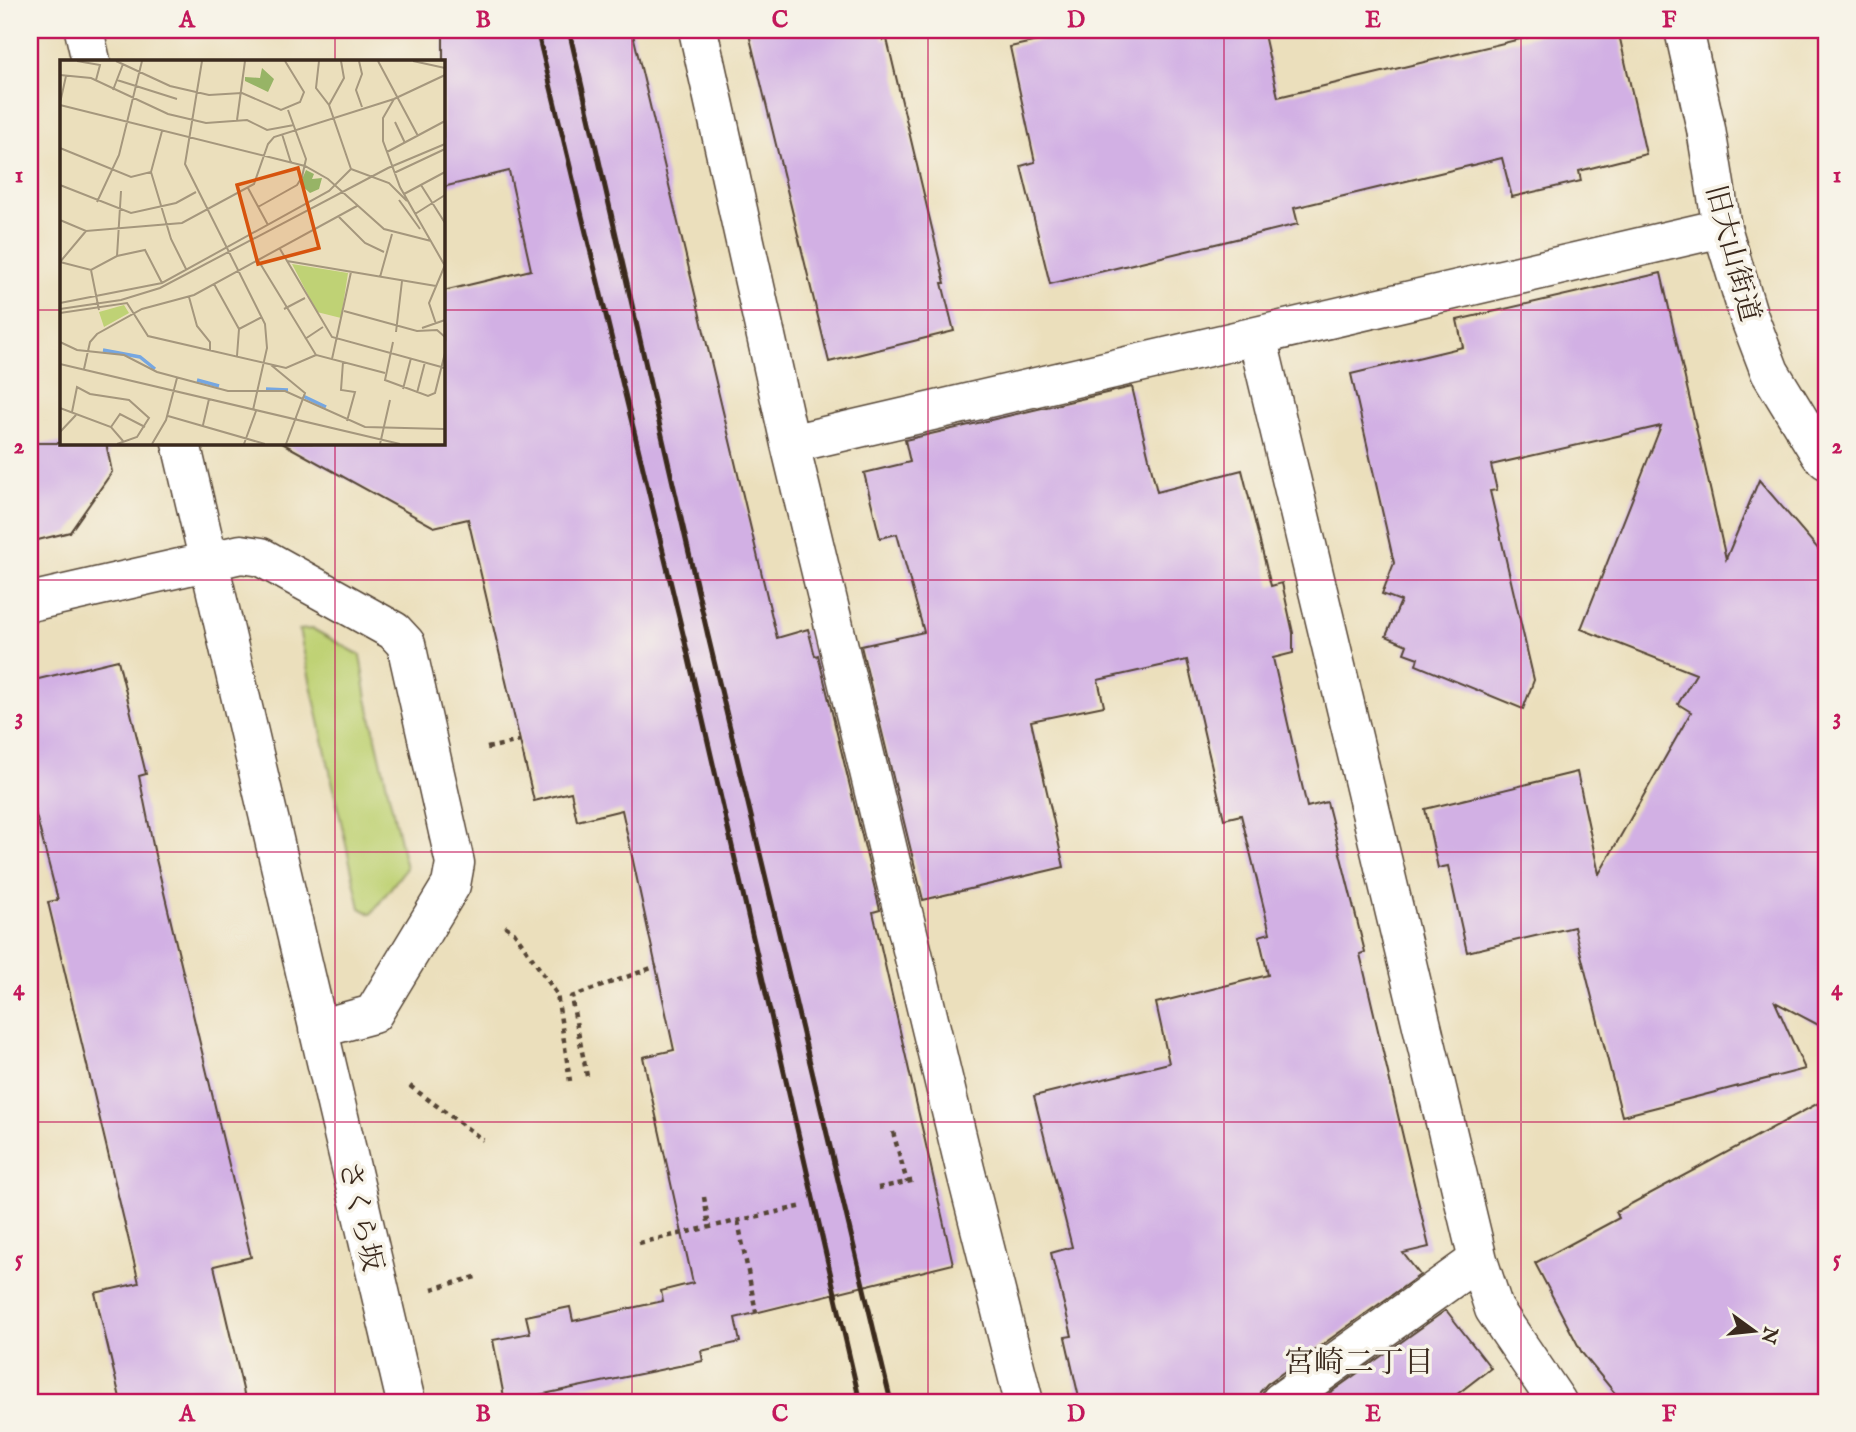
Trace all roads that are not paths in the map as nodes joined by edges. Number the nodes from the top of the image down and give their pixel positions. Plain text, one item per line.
1 (84, 30) edge
2 (698, 30) edge
3 (1684, 30) edge
4 (91, 60) edge
5 (1722, 228) junction
6 (1257, 336) junction
7 (181, 444) edge
8 (790, 444) junction
9 (1826, 460) edge
10 (208, 559) junction
11 (30, 602) edge
12 (318, 1029) junction
13 (1478, 1260) junction
14 (405, 1402) edge
15 (1024, 1402) edge
16 (1280, 1402) edge
17 (1557, 1402) edge

1 - 4 street
2 - 8 street
3 - 5 street, 旧大山街道
5 - 6 street
5 - 9 street, 旧大山街道
6 - 8 street
6 - 13 street
7 - 10 street, さくら坂
8 - 15 street
10 - 11 street
10 - 12 street, さくら坂
10 - 12 street
12 - 14 street, さくら坂
13 - 16 street
13 - 17 street

